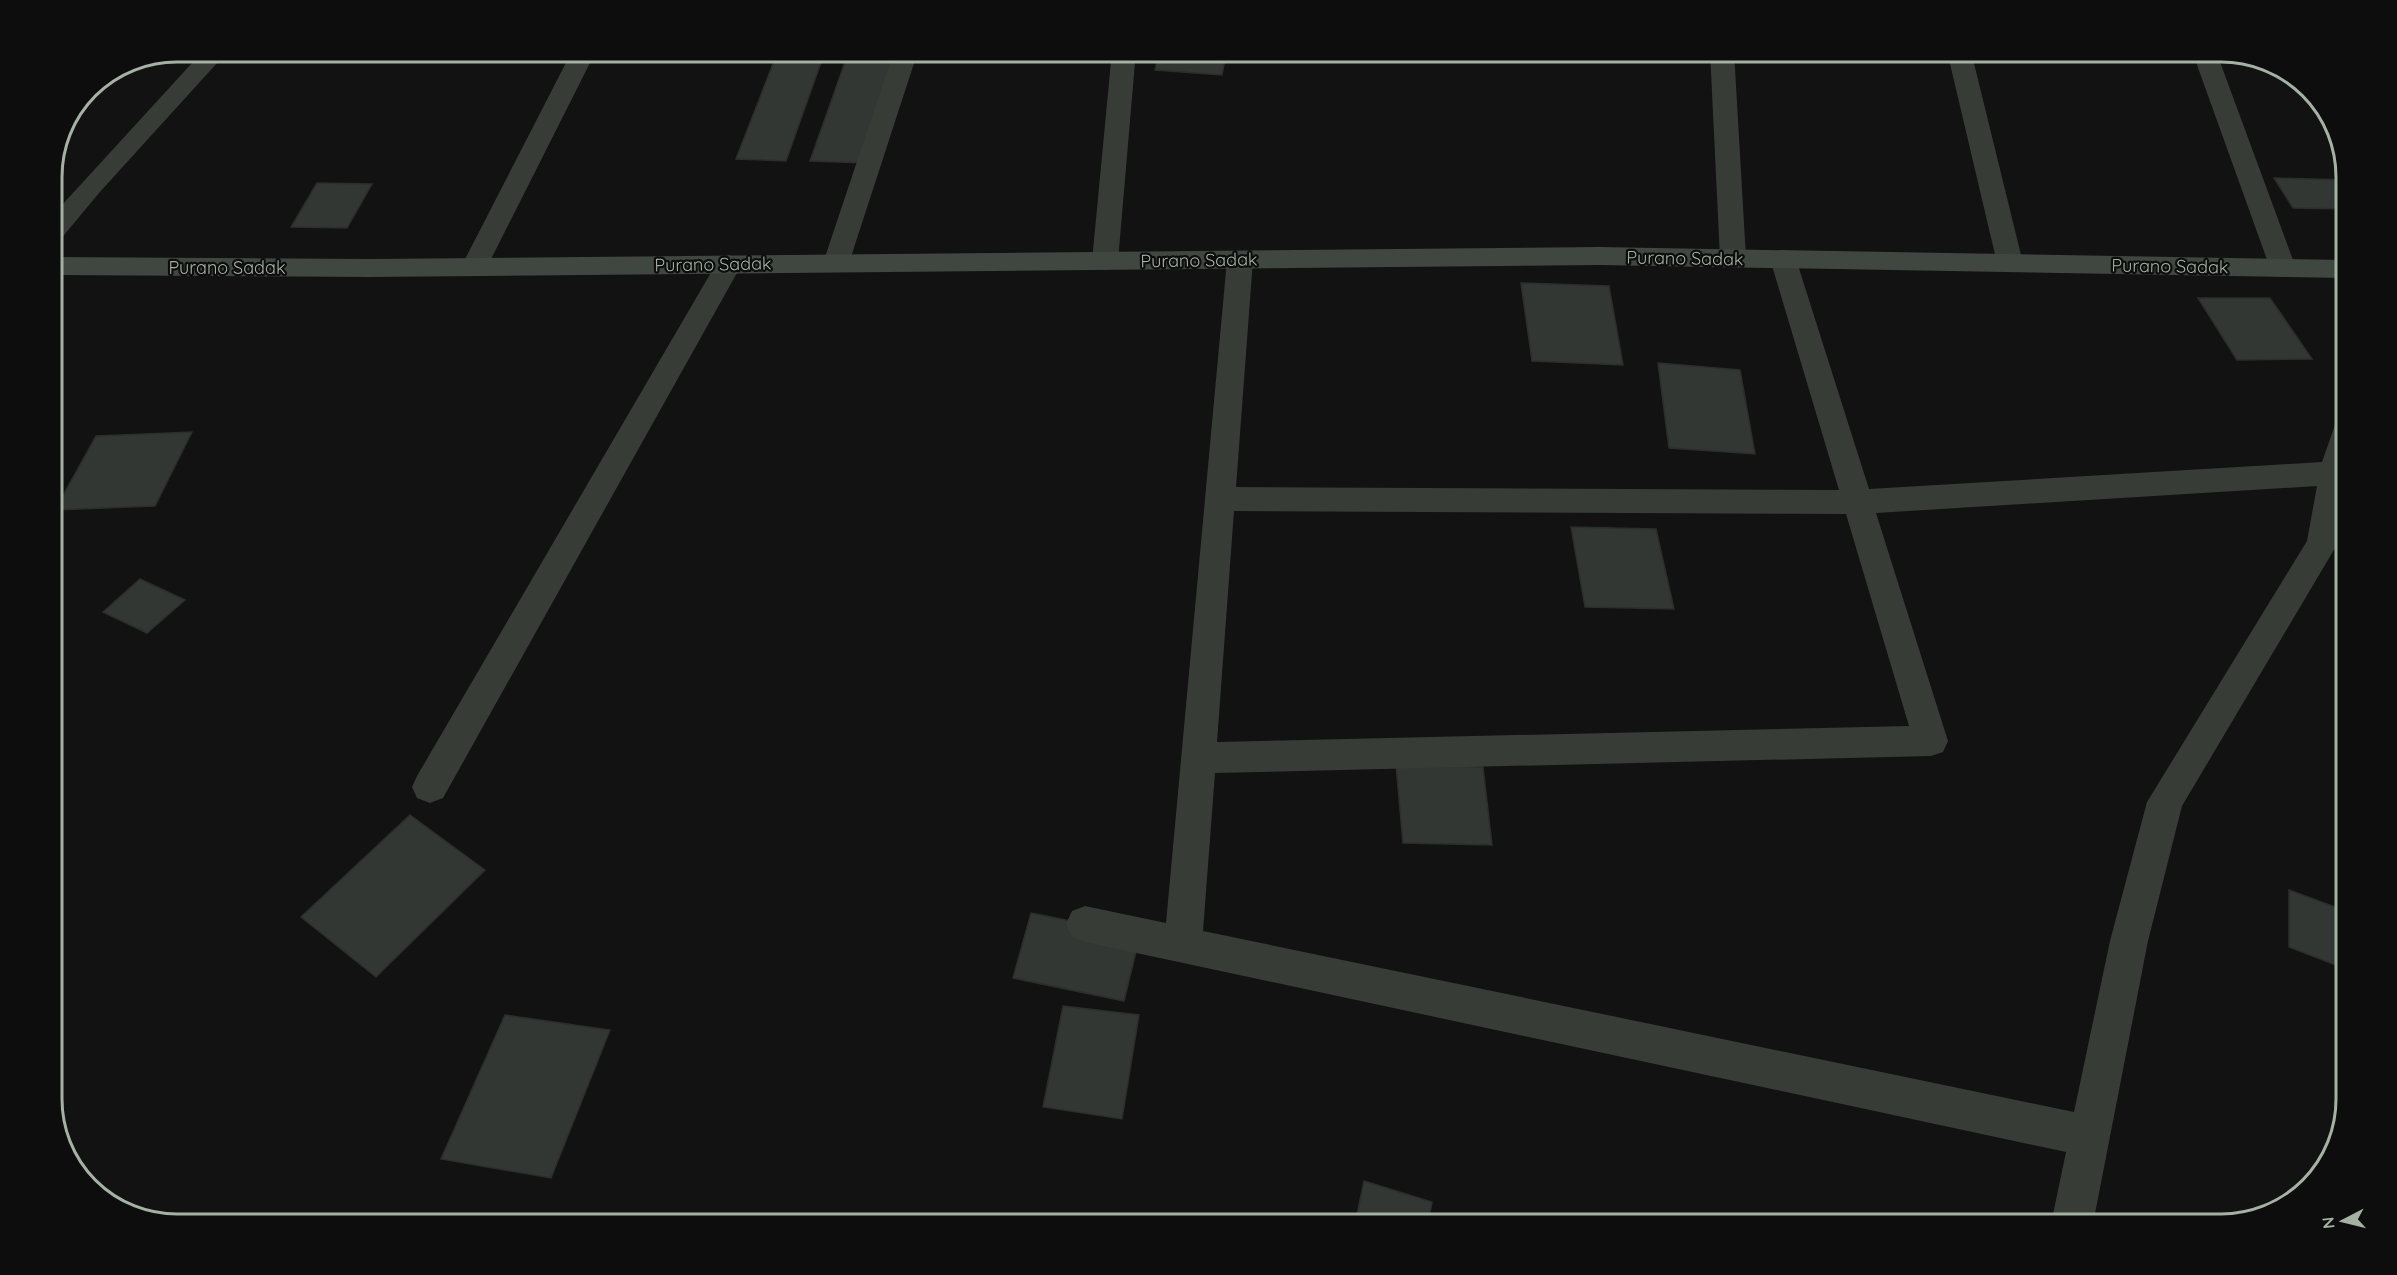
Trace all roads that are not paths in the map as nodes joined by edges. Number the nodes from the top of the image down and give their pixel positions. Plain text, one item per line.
1 (206, 62) edge
2 (578, 62) edge
3 (902, 62) edge
4 (1123, 62) edge
5 (1723, 62) edge
6 (1962, 62) edge
7 (2208, 62) edge
8 (62, 221) edge
9 (1733, 258) junction
10 (1783, 259) junction
11 (1240, 260) junction
12 (1105, 261) junction
13 (836, 263) junction
14 (2010, 263) junction
15 (729, 264) junction
16 (62, 266) edge
17 (474, 267) junction
18 (2283, 268) junction
19 (2335, 269) edge
20 (2335, 468) edge
21 (2334, 473) junction
22 (1220, 499) junction
23 (1858, 502) junction
24 (2334, 544) edge
25 (1198, 758) junction
26 (430, 787) dead end
27 (1085, 924) dead end
28 (1183, 943) junction
29 (2089, 1136) junction
30 (2074, 1214) edge

1 - 8 street
2 - 17 street
3 - 13 street
4 - 12 street
5 - 9 street
6 - 14 street
7 - 18 street
9 - 10 main road, Purano Sadak
9 - 11 main road, Purano Sadak
10 - 14 main road, Purano Sadak
10 - 23 street
11 - 12 main road, Purano Sadak
11 - 22 street
12 - 13 main road, Purano Sadak
13 - 15 main road, Purano Sadak
14 - 18 main road, Purano Sadak
15 - 17 main road, Purano Sadak
15 - 26 street
16 - 17 main road, Purano Sadak
18 - 19 main road, Purano Sadak
20 - 21 street
21 - 23 street
21 - 24 street
22 - 23 street
22 - 25 street
23 - 25 street
24 - 29 street
25 - 28 street
27 - 28 street
28 - 29 street
29 - 30 street

